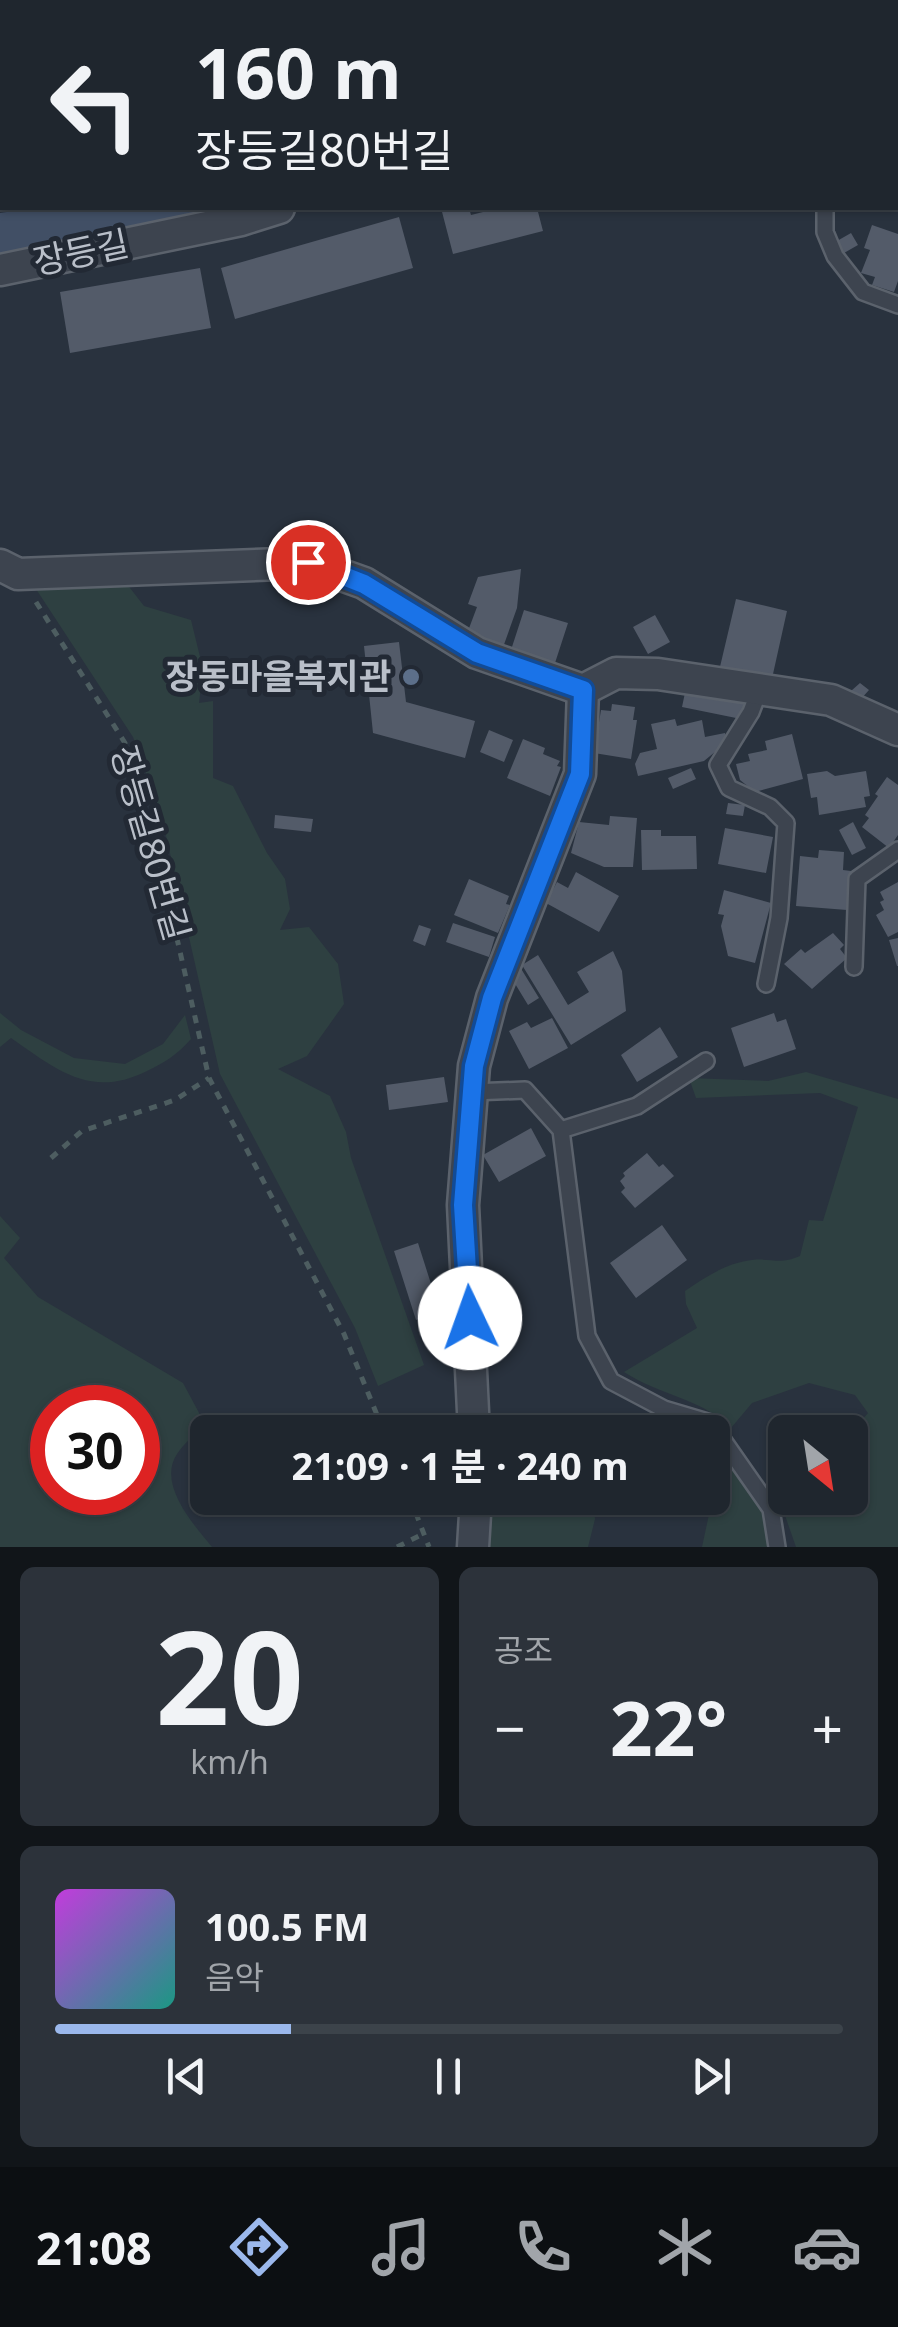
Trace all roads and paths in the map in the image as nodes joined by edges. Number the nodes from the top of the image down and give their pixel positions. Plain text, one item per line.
1 (272, 210) edge
2 (825, 210) edge
3 (0, 270) edge
4 (898, 305) edge
5 (9, 569) edge
6 (583, 690) junction
7 (759, 691) junction
8 (898, 730) edge
9 (898, 850) edge
10 (854, 967) dead end
11 (766, 984) dead end
12 (706, 1060) dead end
13 (209, 1078) junction
14 (472, 1092) junction
15 (562, 1130) junction
16 (51, 1158) dead end
17 (377, 1415) edge
18 (473, 1415) edge
19 (417, 1515) edge
20 (475, 1515) edge
21 (424, 1533) junction
22 (397, 1547) edge
23 (428, 1547) edge
24 (473, 1547) edge
25 (777, 1547) edge

1 - 3 street, 장등길
2 - 4 lane
5 - 6 street
5 - 13 path, 장등길80번길
6 - 7 street
6 - 14 street
7 - 8 street
7 - 11 lane
9 - 10 lane
12 - 15 lane
13 - 16 path
13 - 17 path, 장등길80번길
14 - 15 lane
14 - 18 street
15 - 25 lane
19 - 21 path
20 - 24 street
21 - 22 path
21 - 23 path

